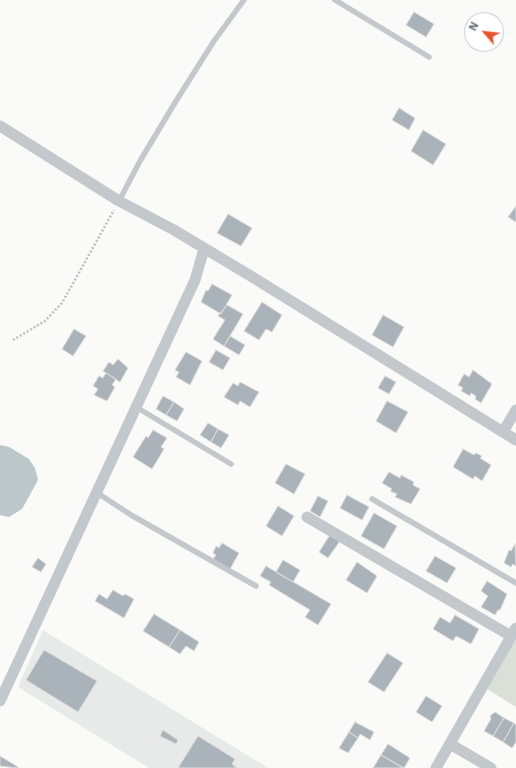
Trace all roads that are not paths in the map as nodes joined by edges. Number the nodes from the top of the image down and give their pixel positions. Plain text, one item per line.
1 (244, 0) edge
2 (336, 0) edge
3 (429, 57) dead end
4 (0, 126) edge
5 (119, 201) junction
6 (204, 249) junction
7 (136, 407) junction
8 (516, 410) edge
9 (503, 432) junction
10 (516, 440) edge
11 (231, 464) dead end
12 (96, 492) junction
13 (372, 499) dead end
14 (307, 517) dead end
15 (516, 583) edge
16 (256, 586) dead end
17 (514, 632) edge
18 (0, 701) edge
19 (450, 744) junction
20 (436, 768) edge
21 (491, 768) edge

1 - 5 lane
2 - 3 lane
4 - 5 street
5 - 6 street
6 - 7 street
6 - 9 street
7 - 11 lane
7 - 12 street
8 - 9 street
9 - 10 street
12 - 16 lane
12 - 18 street
13 - 15 lane
14 - 17 street
17 - 19 street
19 - 20 street
19 - 21 street

